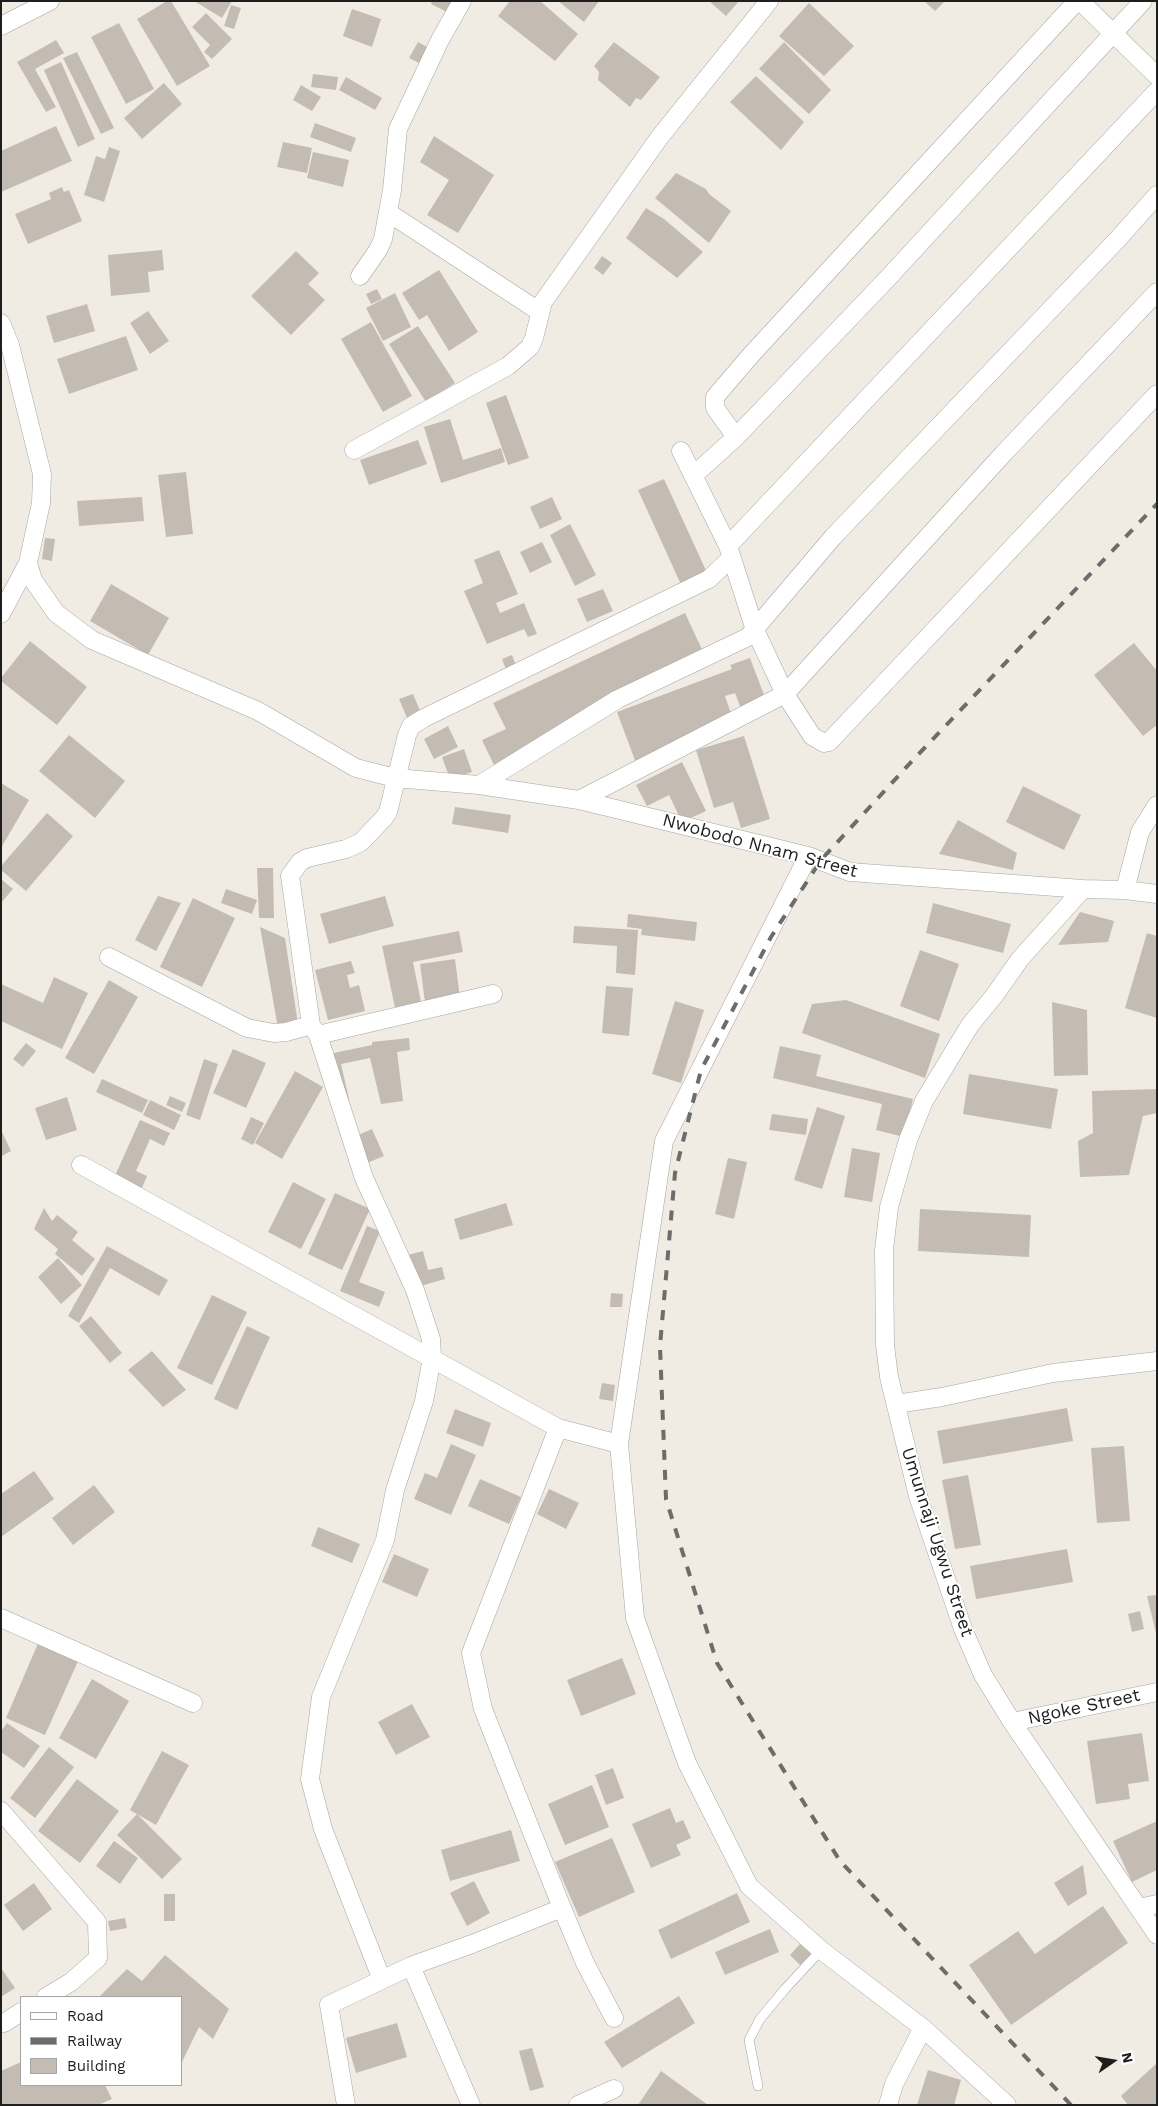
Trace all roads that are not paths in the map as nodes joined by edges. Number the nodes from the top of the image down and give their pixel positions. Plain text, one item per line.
1 (50, 1) edge
2 (462, 1) edge
3 (769, 1) edge
4 (1079, 1) edge
5 (1143, 1) edge
6 (1, 26) edge
7 (1114, 33) junction
8 (1157, 76) edge
9 (1157, 91) edge
10 (1157, 195) edge
11 (389, 213) junction
12 (360, 276) dead end
13 (1157, 292) edge
14 (540, 312) junction
15 (1, 323) edge
16 (1157, 394) edge
17 (736, 437) junction
18 (354, 450) dead end
19 (681, 451) dead end
20 (694, 475) junction
21 (729, 552) junction
22 (28, 563) junction
23 (1, 614) edge
24 (755, 630) junction
25 (785, 694) junction
26 (395, 778) junction
27 (479, 785) junction
28 (579, 800) junction
29 (1157, 805) edge
30 (808, 856) junction
31 (1083, 889) junction
32 (1125, 890) junction
33 (1157, 894) edge
34 (109, 957) dead end
35 (493, 994) dead end
36 (315, 1030) junction
37 (81, 1165) dead end
38 (432, 1358) junction
39 (1157, 1361) edge
40 (896, 1404) junction
41 (558, 1428) junction
42 (619, 1444) junction
43 (1, 1618) edge
44 (1157, 1692) edge
45 (193, 1703) dead end
46 (1012, 1722) junction
47 (1, 1811) edge
48 (1157, 1904) edge
49 (562, 1908) junction
50 (1139, 1908) junction
51 (1157, 1935) edge
52 (821, 1950) junction
53 (411, 1966) junction
54 (382, 1980) junction
55 (48, 1996) edge
56 (20, 2013) edge
57 (614, 2018) dead end
58 (4, 2023) dead end
59 (923, 2028) junction
60 (758, 2086) dead end
61 (614, 2089) dead end
62 (346, 2105) edge
63 (471, 2105) edge
64 (578, 2105) edge
65 (888, 2105) edge
66 (1007, 2105) edge

1 - 6 street
2 - 11 street
3 - 14 street
4 - 7 street
4 - 17 street
5 - 7 street
7 - 8 street
7 - 17 street
9 - 21 street
10 - 24 street
11 - 12 street
11 - 14 street
13 - 25 street
14 - 18 street
15 - 22 street
16 - 25 street
17 - 20 street
19 - 20 street
20 - 21 street
21 - 24 street
21 - 26 street
22 - 23 street
22 - 26 street, Nwobodo Nnam Street
24 - 25 street
24 - 27 street
25 - 28 street
26 - 27 street, Nwobodo Nnam Street
26 - 36 street
27 - 28 street, Nwobodo Nnam Street
28 - 30 street, Nwobodo Nnam Street
29 - 32 street
30 - 31 street, Nwobodo Nnam Street
30 - 42 street
31 - 32 street, Nwobodo Nnam Street
31 - 40 street, Umunnaji Ugwu Street
32 - 33 street, Nwobodo Nnam Street
34 - 36 street
35 - 36 street
36 - 38 street
37 - 38 street
38 - 41 street
38 - 54 street
39 - 40 street
40 - 46 street, Umunnaji Ugwu Street
41 - 42 street
41 - 49 street
42 - 52 street
43 - 45 street
44 - 46 street, Ngoke Street
46 - 50 street, Umunnaji Ugwu Street
47 - 55 street
48 - 50 street
49 - 53 street
49 - 57 street
50 - 51 street, Umunnaji Ugwu Street
52 - 59 street
52 - 60 lane
53 - 54 street
53 - 63 street
54 - 62 street
56 - 58 street
59 - 65 street
59 - 66 street
61 - 64 street

